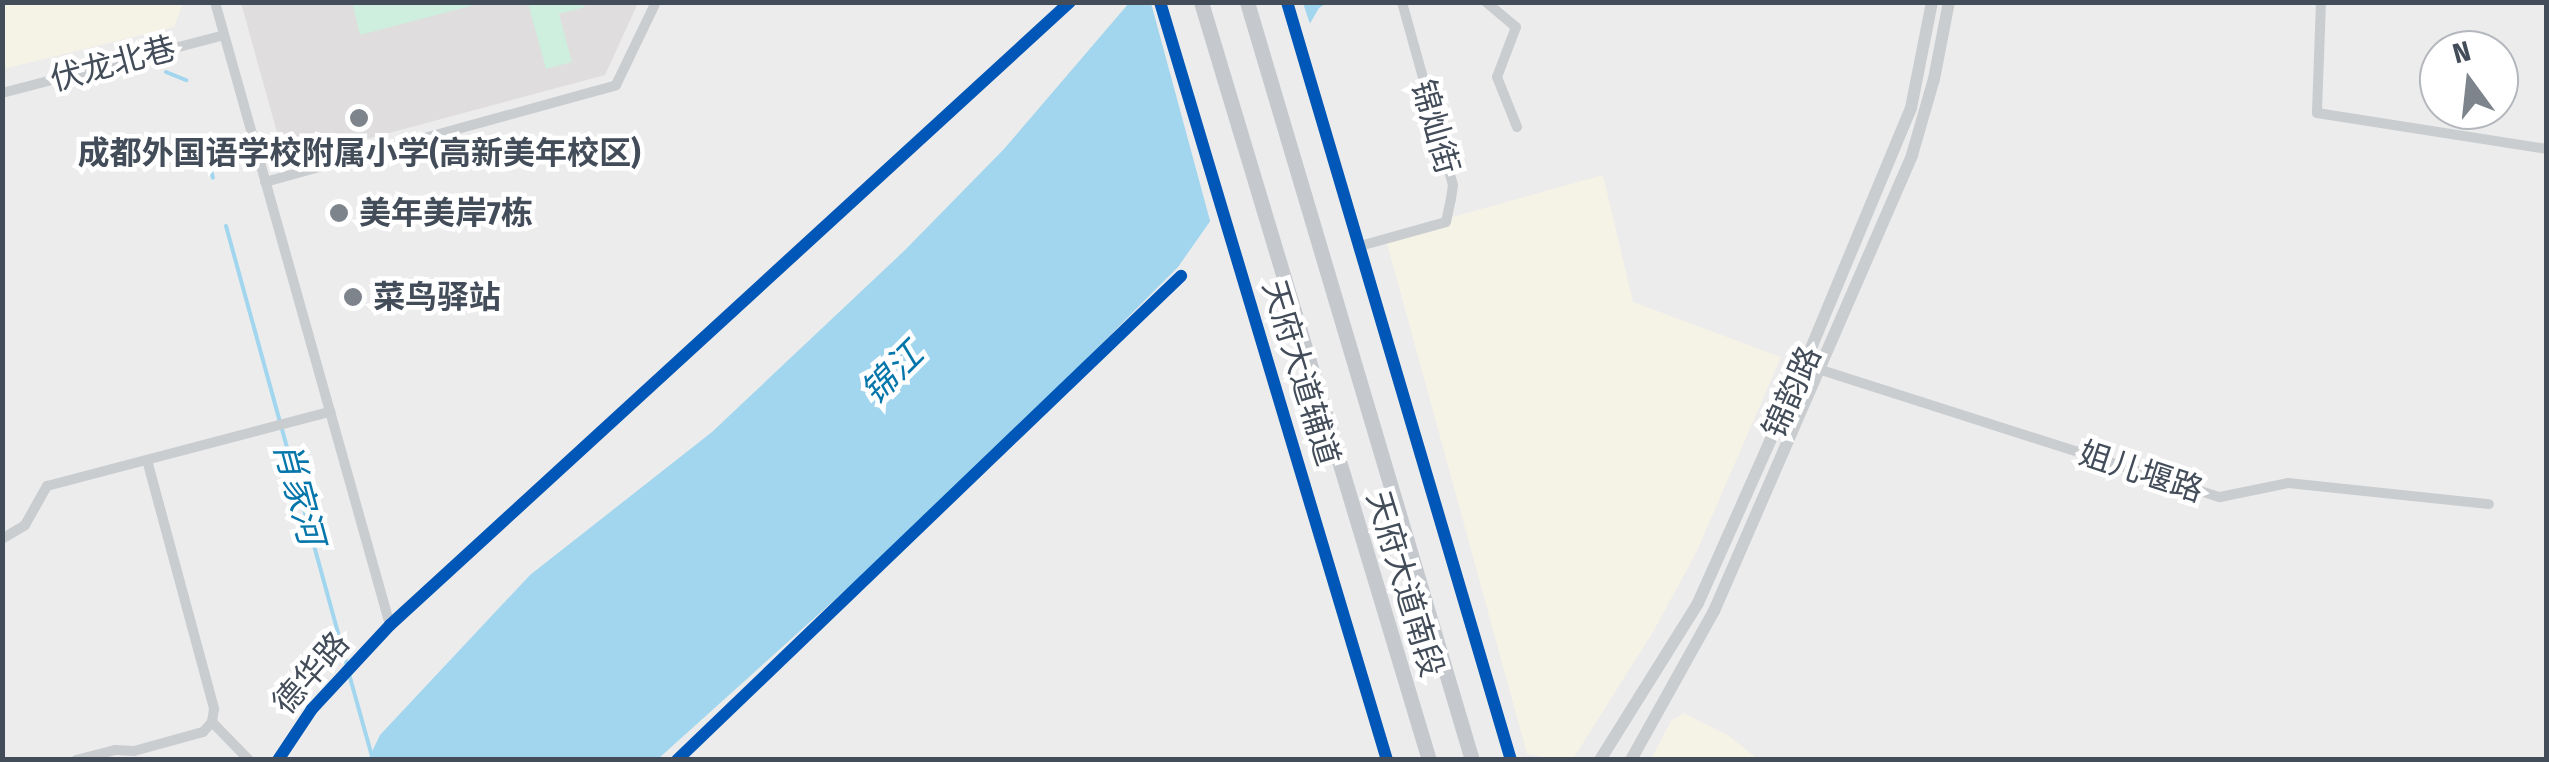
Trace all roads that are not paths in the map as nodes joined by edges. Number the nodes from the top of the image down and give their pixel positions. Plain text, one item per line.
1 (215, 2) edge
2 (656, 2) edge
3 (1070, 2) edge
4 (1160, 2) edge
5 (1201, 2) edge
6 (1248, 2) edge
7 (1287, 2) edge
8 (1402, 2) edge
9 (1486, 2) edge
10 (1932, 2) edge
11 (1949, 2) edge
12 (2321, 2) edge
13 (224, 35) junction
14 (2, 92) edge
15 (1517, 127) dead end
16 (2546, 149) edge
17 (265, 182) junction
18 (1360, 246) junction
19 (1804, 364) junction
20 (1820, 370) junction
21 (330, 412) junction
22 (147, 460) junction
23 (2488, 504) dead end
24 (2, 540) edge
25 (390, 625) junction
26 (212, 722) junction
27 (76, 760) edge
28 (249, 760) edge
29 (278, 760) edge
30 (1387, 760) edge
31 (1428, 760) edge
32 (1472, 760) edge
33 (1512, 760) edge
34 (1600, 760) edge
35 (1631, 760) edge

1 - 13 street, 德华路
2 - 17 street
3 - 25 street
4 - 30 street, 天府大道辅道
5 - 31 main road, 天府大道南段
6 - 32 main road, 天府大道南段
7 - 18 street
8 - 18 street, 锦灿街
9 - 15 street
10 - 19 street, 锦韵路
11 - 20 street, 锦韵路
12 - 16 street
13 - 14 street, 伏龙北巷
13 - 17 street, 德华路
17 - 21 street, 德华路
18 - 33 street
19 - 20 street, 姐儿堰路
19 - 34 street, 锦韵路
20 - 23 street, 姐儿堰路
20 - 35 street, 锦韵路
21 - 22 street
21 - 25 street, 德华路
22 - 24 street
22 - 26 street
25 - 29 street, 德华路
26 - 27 street
26 - 28 street

